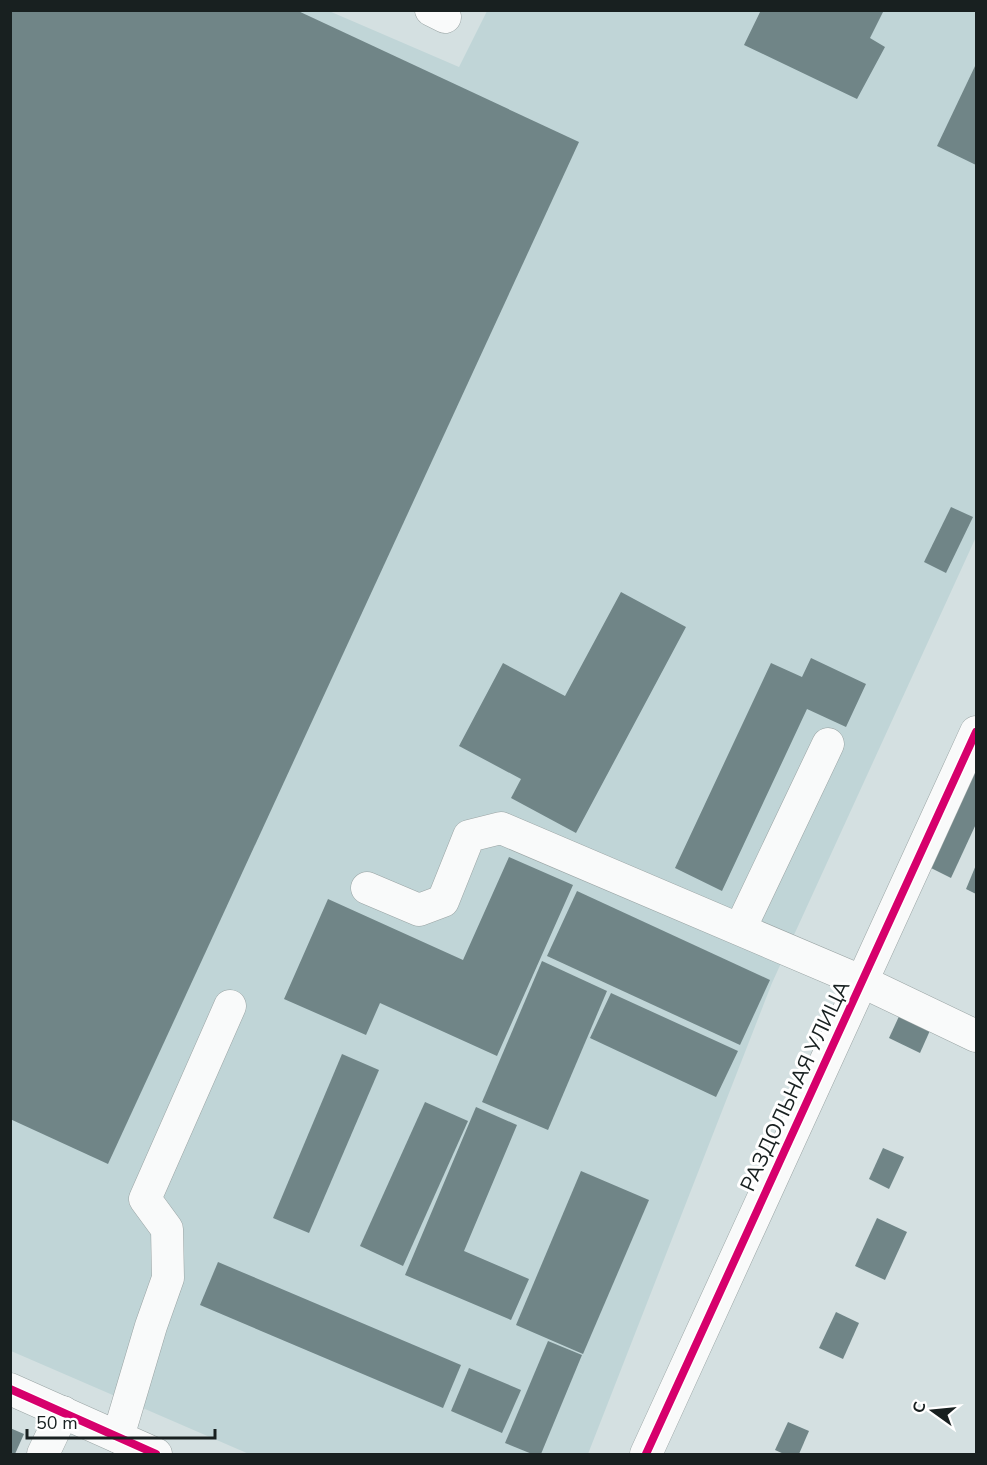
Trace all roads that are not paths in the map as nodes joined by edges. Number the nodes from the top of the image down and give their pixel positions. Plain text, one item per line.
1 (976, 732) edge
2 (828, 744) dead end
3 (367, 888) dead end
4 (740, 929) junction
5 (863, 982) junction
6 (230, 1006) dead end
7 (976, 1036) edge
8 (10, 1389) edge
9 (63, 1412) junction
10 (118, 1437) junction
11 (43, 1455) edge
12 (156, 1455) edge
13 (646, 1455) edge

1 - 5 street, РАЗДОЛЬНАЯ УЛИЦА
2 - 4 street
3 - 4 street
4 - 5 street
5 - 7 street
5 - 13 street, РАЗДОЛЬНАЯ УЛИЦА
6 - 10 street
8 - 9 street
9 - 10 street
9 - 11 street
10 - 12 street

